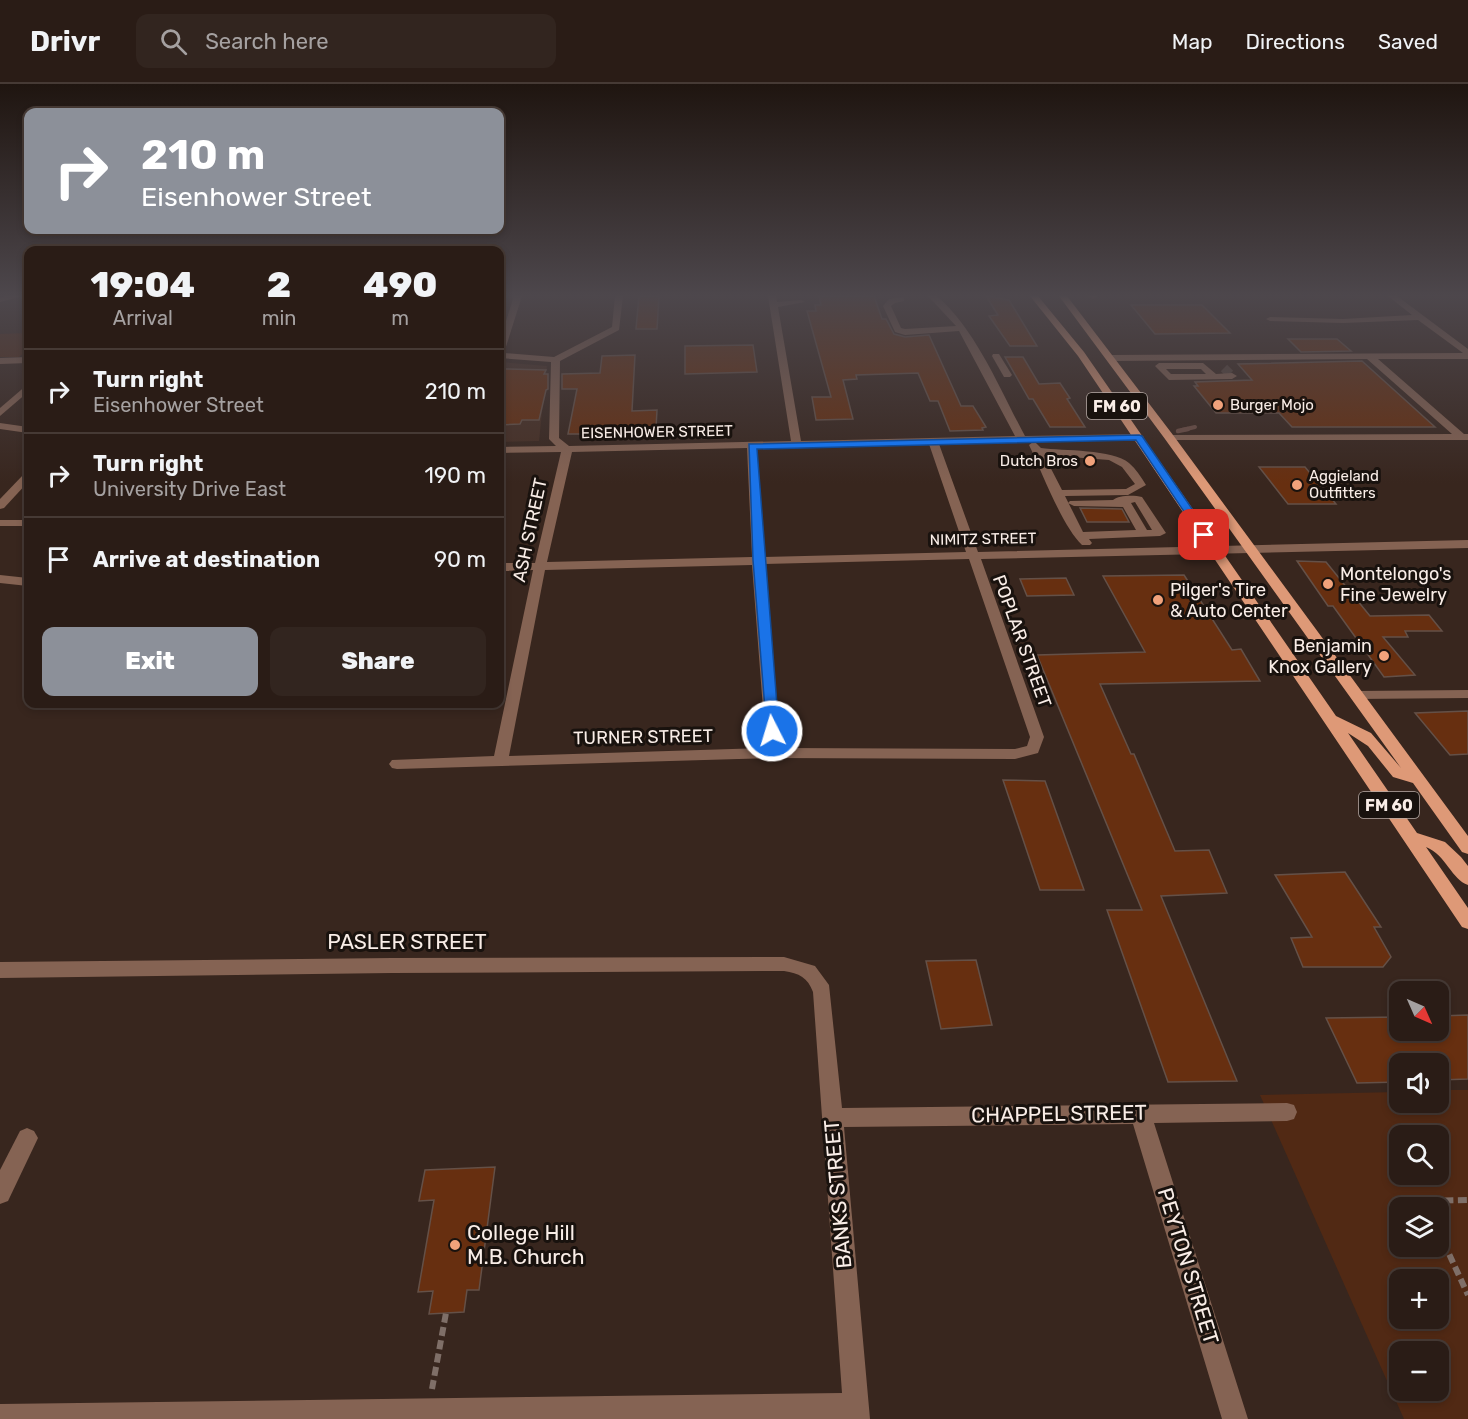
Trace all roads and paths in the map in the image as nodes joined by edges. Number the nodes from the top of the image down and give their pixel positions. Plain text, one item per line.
1 (539, 358) edge
2 (558, 358) edge
3 (783, 358) edge
4 (979, 358) edge
5 (997, 358) edge
6 (1084, 358) edge
7 (1110, 358) edge
8 (1117, 358) edge
9 (1326, 358) edge
10 (1372, 358) edge
11 (24, 360) edge
12 (555, 360) junction
13 (0, 361) edge
14 (1200, 362) junction
15 (1007, 375) dead end
16 (1213, 376) junction
17 (24, 391) edge
18 (0, 413) edge
19 (0, 426) edge
20 (24, 429) edge
21 (1169, 437) junction
22 (1465, 437) edge
23 (1139, 438) junction
24 (1026, 440) junction
25 (934, 443) junction
26 (797, 445) junction
27 (752, 446) junction
28 (567, 449) junction
29 (504, 450) edge
30 (1037, 451) junction
31 (24, 480) edge
32 (1059, 496) junction
33 (0, 506) edge
34 (0, 523) edge
35 (24, 523) edge
36 (1144, 534) junction
37 (1079, 536) junction
38 (1468, 544) edge
39 (1250, 549) junction
40 (1215, 550) junction
41 (1094, 552) junction
42 (972, 555) junction
43 (758, 560) junction
44 (540, 565) junction
45 (504, 567) edge
46 (0, 579) edge
47 (24, 582) edge
48 (1468, 694) edge
49 (1356, 695) junction
50 (1332, 720) junction
51 (1033, 749) joint
52 (774, 753) junction
53 (501, 760) junction
54 (397, 764) dead end
55 (1418, 779) junction
56 (1410, 838) junction
57 (1468, 848) edge
58 (1468, 879) edge
59 (1468, 922) edge
60 (0, 970) edge
61 (813, 971) joint
62 (1287, 1112) dead end
63 (1140, 1113) junction
64 (831, 1118) junction
65 (27, 1138) dead end
66 (0, 1193) edge
67 (1449, 1200) edge
68 (1468, 1200) edge
69 (1449, 1254) edge
70 (1468, 1295) edge
71 (446, 1313) dead end
72 (428, 1411) junction
73 (857, 1412) edge
74 (659, 1414) edge
75 (334, 1416) edge
76 (0, 1417) edge
77 (1235, 1419) edge

1 - 12 street
2 - 12 street
3 - 26 street
4 - 24 street
5 - 15 street
6 - 23 main road, FM 60
7 - 21 main road, FM 60
8 - 14 street
9 - 14 street
10 - 22 street
11 - 13 street
12 - 28 street
14 - 16 street
14 - 16 street
14 - 16 street
17 - 18 street
19 - 20 street
21 - 22 street
21 - 39 main road, FM 60
23 - 24 street, EISENHOWER STREET
23 - 40 main road, FM 60
24 - 25 street, EISENHOWER STREET
24 - 30 street
25 - 26 street, EISENHOWER STREET
25 - 42 street, POPLAR STREET
26 - 27 street, EISENHOWER STREET
27 - 28 street, EISENHOWER STREET
27 - 43 street
28 - 29 street, EISENHOWER STREET
28 - 44 street, ASH STREET
30 - 32 street
30 - 32 street
31 - 33 street
32 - 36 street
32 - 36 street
32 - 37 street
34 - 35 street
36 - 37 street
37 - 41 street
38 - 39 street, NIMITZ STREET
39 - 40 street, NIMITZ STREET
39 - 49 main road, FM 60
40 - 41 street, NIMITZ STREET
40 - 50 main road, FM 60
41 - 42 street, NIMITZ STREET
42 - 43 street, NIMITZ STREET
42 - 51 street, POPLAR STREET
43 - 44 street, NIMITZ STREET
43 - 52 street
44 - 45 street, NIMITZ STREET
44 - 53 street, ASH STREET
46 - 47 street
48 - 49 street
49 - 55 main road, FM 60
50 - 55 main road
50 - 56 main road, FM 60
51 - 52 street, TURNER STREET
52 - 53 street, TURNER STREET
53 - 54 street, TURNER STREET
55 - 57 main road, FM 60
56 - 58 main road
56 - 59 main road, FM 60
60 - 61 street, PASLER STREET
61 - 64 street, BANKS STREET
62 - 63 street, CHAPPEL STREET
63 - 64 street, CHAPPEL STREET
63 - 77 street, PEYTON STREET
64 - 73 street, BANKS STREET
65 - 66 street
67 - 68 path
69 - 70 path
71 - 72 path
72 - 74 street
72 - 75 street
73 - 74 street
75 - 76 street

